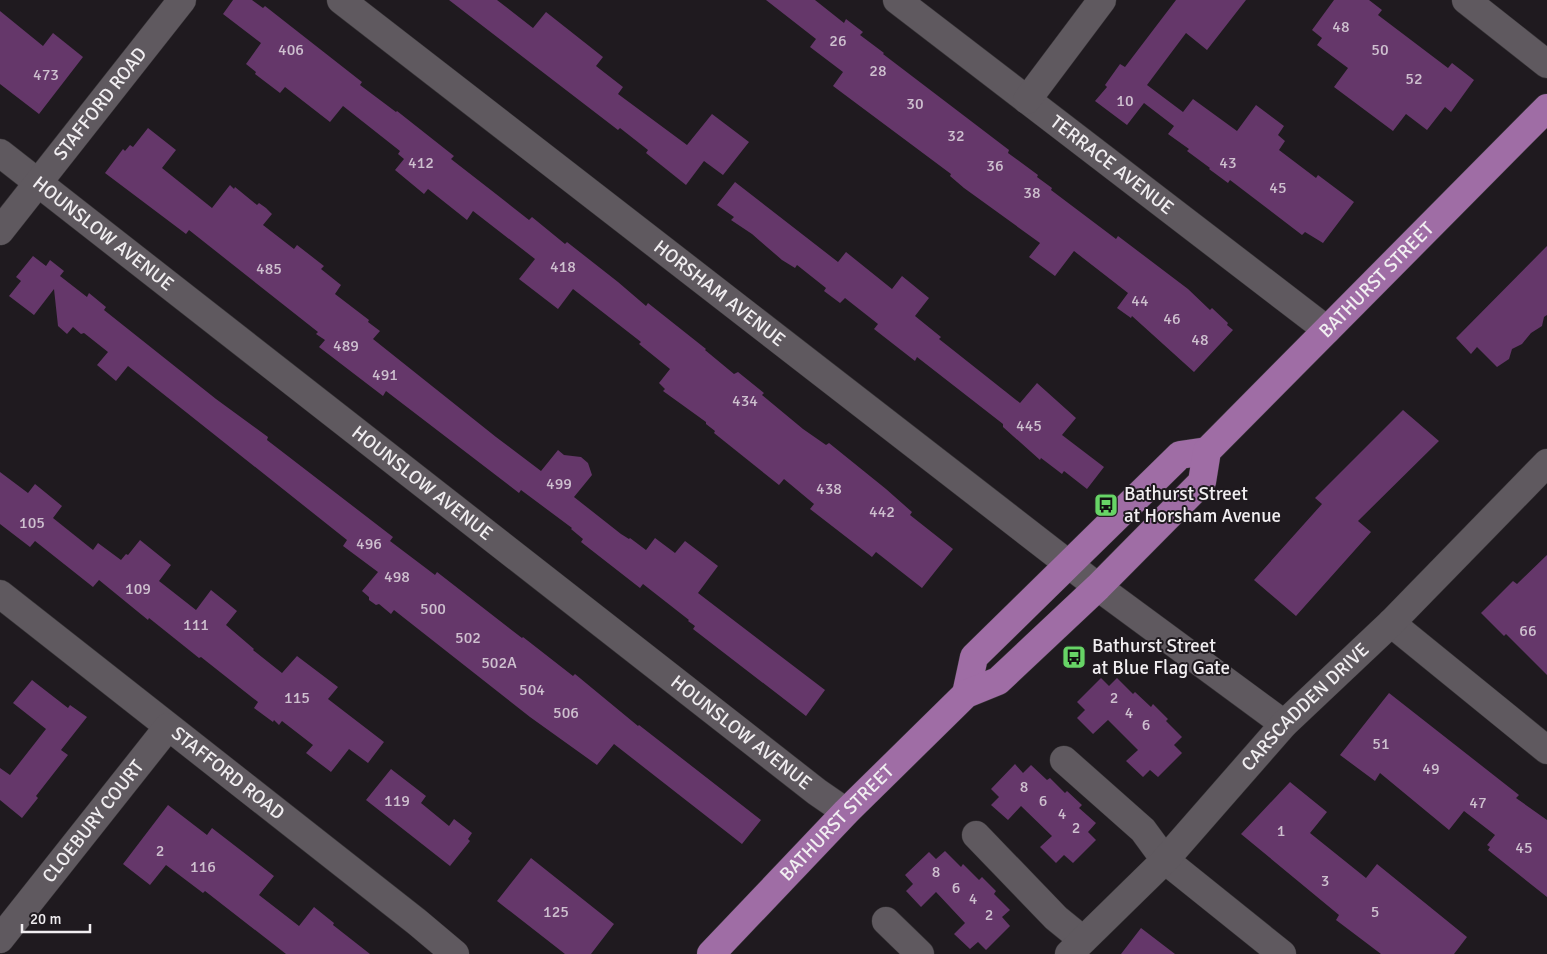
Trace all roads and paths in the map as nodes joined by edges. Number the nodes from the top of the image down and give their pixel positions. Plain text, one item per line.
1 (182, 0) edge
2 (341, 0) edge
3 (897, 0) edge
4 (1102, 0) edge
5 (1466, 0) edge
6 (1547, 64) edge
7 (1027, 100) junction
8 (1547, 108) edge
9 (0, 153) edge
10 (39, 183) junction
11 (0, 231) edge
12 (1327, 330) junction
13 (1207, 451) junction
14 (1547, 463) edge
15 (1068, 564) junction
16 (1098, 587) junction
17 (0, 594) edge
18 (1391, 623) junction
19 (966, 694) junction
20 (1284, 724) junction
21 (168, 727) junction
22 (1547, 750) edge
23 (1064, 760) dead end
24 (846, 812) junction
25 (976, 835) dead end
26 (1165, 860) junction
27 (886, 921) dead end
28 (0, 940) edge
29 (1076, 947) edge
30 (455, 954) edge
31 (711, 954) edge
32 (920, 954) edge
33 (1282, 954) edge

1 - 10 street, STAFFORD ROAD
2 - 15 street, HORSHAM AVENUE
3 - 7 street, TERRACE AVENUE
4 - 7 street
5 - 6 street
7 - 12 street, TERRACE AVENUE
8 - 12 main road, BATHURST STREET
9 - 10 street, HOUNSLOW AVENUE
10 - 11 street, STAFFORD ROAD
10 - 24 street, HOUNSLOW AVENUE
12 - 13 main road, BATHURST STREET
13 - 15 main road
13 - 16 main road, BATHURST STREET
14 - 18 street, CARSCADDEN DRIVE
15 - 16 street, HORSHAM AVENUE
15 - 19 main road
16 - 19 main road, BATHURST STREET
16 - 20 street, HORSHAM AVENUE
17 - 21 street, STAFFORD ROAD
18 - 20 street, CARSCADDEN DRIVE
18 - 22 street
19 - 24 main road, BATHURST STREET
20 - 26 street, CARSCADDEN DRIVE
21 - 28 street, CLOEBURY COURT
21 - 30 street, STAFFORD ROAD
23 - 26 street
24 - 31 main road, BATHURST STREET
25 - 29 street
26 - 29 street, CARSCADDEN DRIVE
26 - 33 street
27 - 32 street

